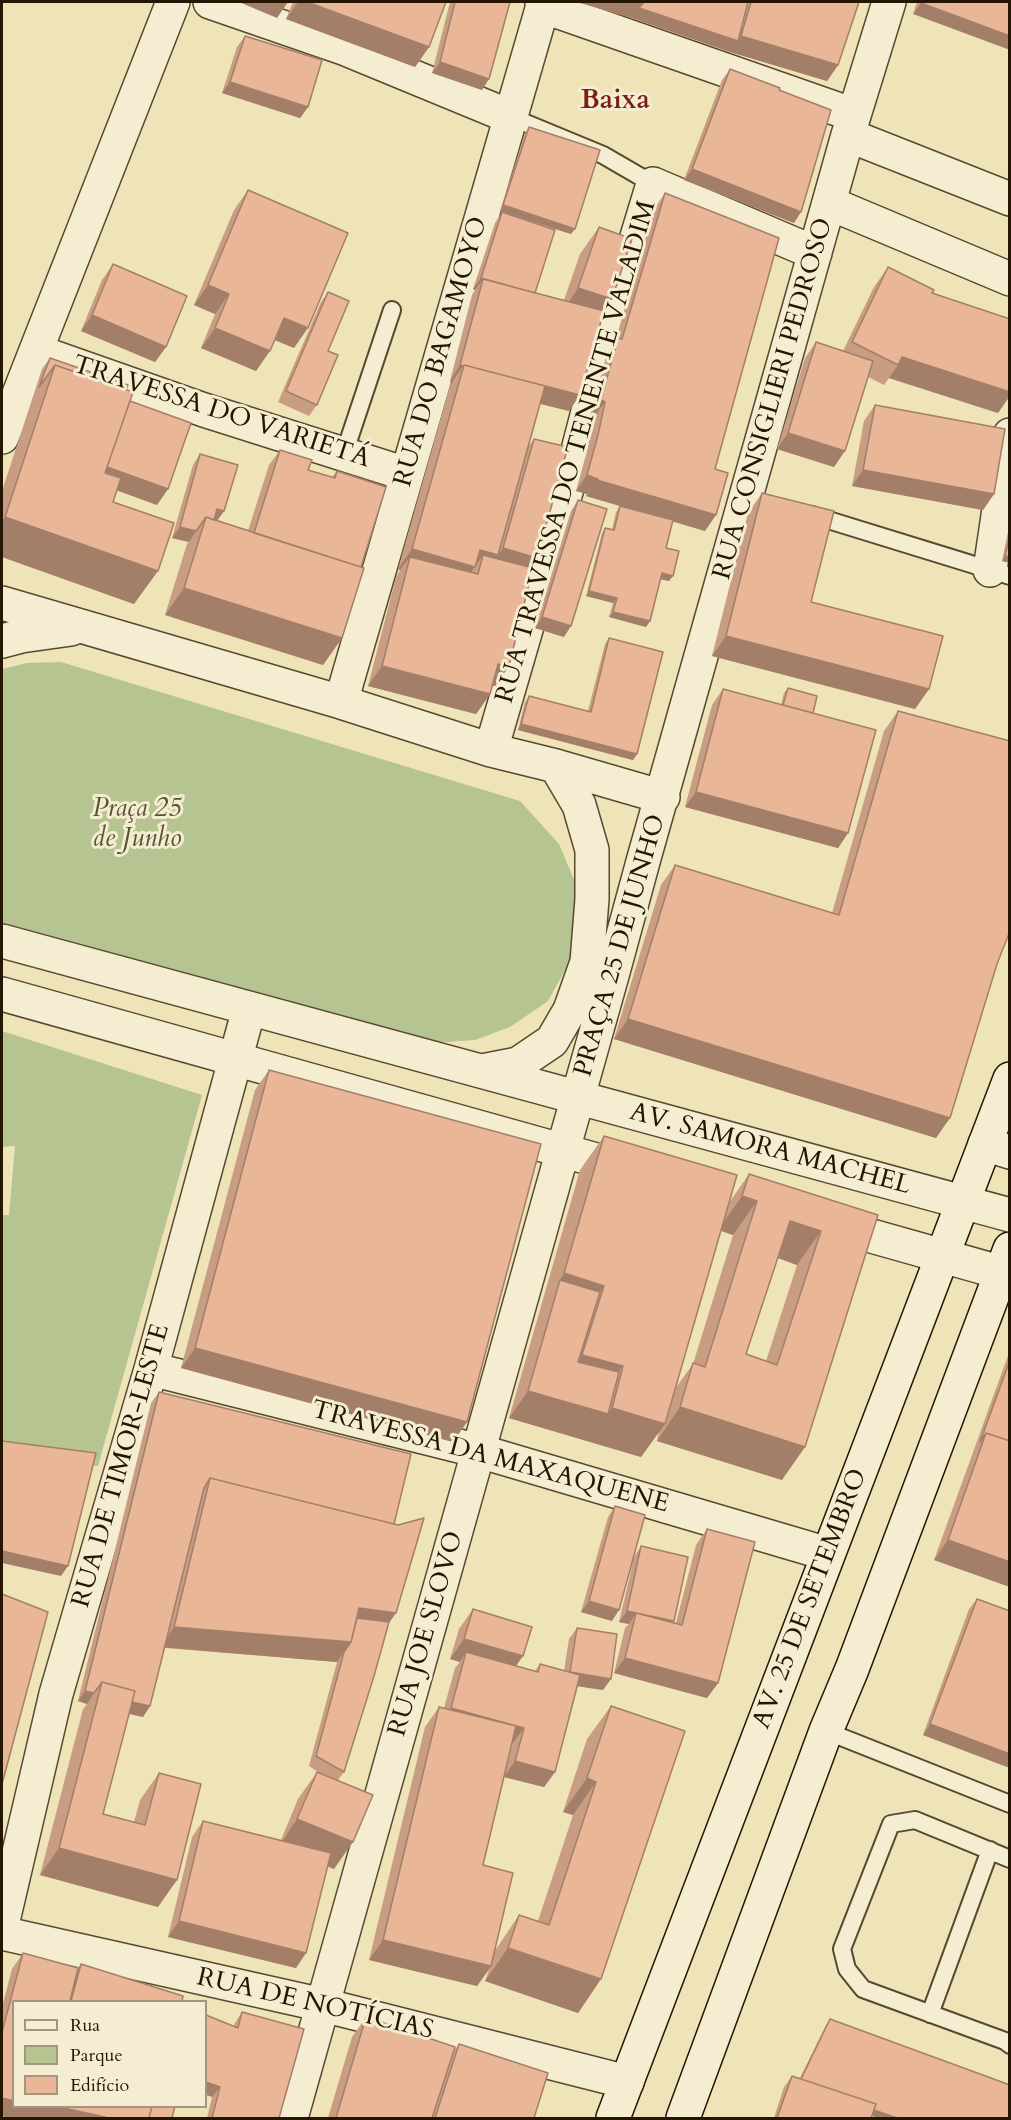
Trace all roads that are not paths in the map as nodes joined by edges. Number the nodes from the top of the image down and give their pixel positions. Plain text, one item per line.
1 (173, 2) edge
2 (210, 2) edge
3 (889, 2) edge
4 (543, 4) edge
5 (512, 117) junction
6 (851, 125) junction
7 (653, 184) junction
8 (1010, 199) edge
9 (830, 203) junction
10 (815, 253) junction
11 (1010, 279) edge
12 (392, 310) dead end
13 (36, 351) junction
14 (1010, 435) edge
15 (2, 437) edge
16 (344, 454) junction
17 (406, 474) junction
18 (792, 509) edge
19 (1000, 573) edge
20 (2, 603) edge
21 (85, 628) junction
22 (2, 641) edge
23 (341, 702) junction
24 (491, 750) junction
25 (556, 766) junction
26 (663, 797) junction
27 (2, 941) edge
28 (2, 994) edge
29 (249, 1009) junction
30 (236, 1059) junction
31 (480, 1071) junction
32 (1010, 1079) edge
33 (578, 1098) junction
34 (997, 1148) edge
35 (563, 1150) junction
36 (655, 1176) edge
37 (959, 1210) junction
38 (1010, 1215) edge
39 (804, 1217) edge
40 (1010, 1233) edge
41 (942, 1256) junction
42 (1007, 1265) edge
43 (151, 1369) junction
44 (479, 1451) junction
45 (828, 1554) junction
46 (826, 1731) junction
47 (1010, 1804) edge
48 (990, 1850) junction
49 (1010, 1858) edge
50 (2, 1925) edge
51 (2, 1933) edge
52 (323, 2005) junction
53 (930, 2014) junction
54 (1008, 2038) edge
55 (627, 2082) junction
56 (291, 2118) edge
57 (613, 2118) edge
58 (682, 2118) edge

1 - 13 street
2 - 5 street
3 - 6 street, RUA CONSIGLIERI PEDROSO
4 - 5 street, RUA DO BAGAMOYO
4 - 6 street
5 - 7 lane
5 - 17 street, RUA DO BAGAMOYO
6 - 8 street
6 - 9 street, RUA CONSIGLIERI PEDROSO
7 - 10 street, RUA TRAVESSA DO TENENTE VALADIM
7 - 24 street, RUA TRAVESSA DO TENENTE VALADIM
9 - 10 street, RUA CONSIGLIERI PEDROSO
9 - 11 street
10 - 26 street, RUA CONSIGLIERI PEDROSO
12 - 16 lane
13 - 15 street
13 - 16 street, TRAVESSA DO VARIETÁ
14 - 19 street
16 - 17 street, TRAVESSA DO VARIETÁ
17 - 23 street, RUA DO BAGAMOYO
18 - 19 lane
20 - 21 street, PRAÇA 25 DE JUNHO
21 - 22 street
21 - 23 street, PRAÇA 25 DE JUNHO
23 - 24 street, PRAÇA 25 DE JUNHO
24 - 25 street, PRAÇA 25 DE JUNHO
25 - 26 street, PRAÇA 25 DE JUNHO
25 - 31 street, PRAÇA 25 DE JUNHO
26 - 33 street, PRAÇA 25 DE JUNHO
27 - 29 street, PRAÇA 25 DE JUNHO
28 - 30 street
29 - 30 street, RUA DE TIMOR-LESTE
29 - 31 street, PRAÇA 25 DE JUNHO
30 - 35 street
30 - 43 street, RUA DE TIMOR-LESTE
31 - 33 street, PRAÇA 25 DE JUNHO
32 - 34 street, AV. 25 DE SETEMBRO
33 - 35 street, PRAÇA 25 DE JUNHO
33 - 37 street, AV. SAMORA MACHEL
34 - 37 street, AV. 25 DE SETEMBRO
35 - 36 street
35 - 44 street, RUA JOE SLOVO
37 - 38 street
37 - 40 street, AV. SAMORA MACHEL
37 - 41 street, AV. 25 DE SETEMBRO
39 - 41 street
41 - 42 street
41 - 45 street, AV. 25 DE SETEMBRO
42 - 46 street
43 - 44 street, TRAVESSA DA MAXAQUENE
43 - 50 street, RUA DE TIMOR-LESTE
44 - 45 street, TRAVESSA DA MAXAQUENE
44 - 52 street, RUA JOE SLOVO
45 - 55 street, AV. 25 DE SETEMBRO
46 - 47 lane
46 - 58 street
48 - 49 lane
48 - 53 lane
48 - 53 lane
51 - 52 street, RUA DE NOTÍCIAS
52 - 55 street, RUA DE NOTÍCIAS
52 - 56 street, RUA JOE SLOVO
53 - 54 lane
55 - 57 street, AV. 25 DE SETEMBRO

